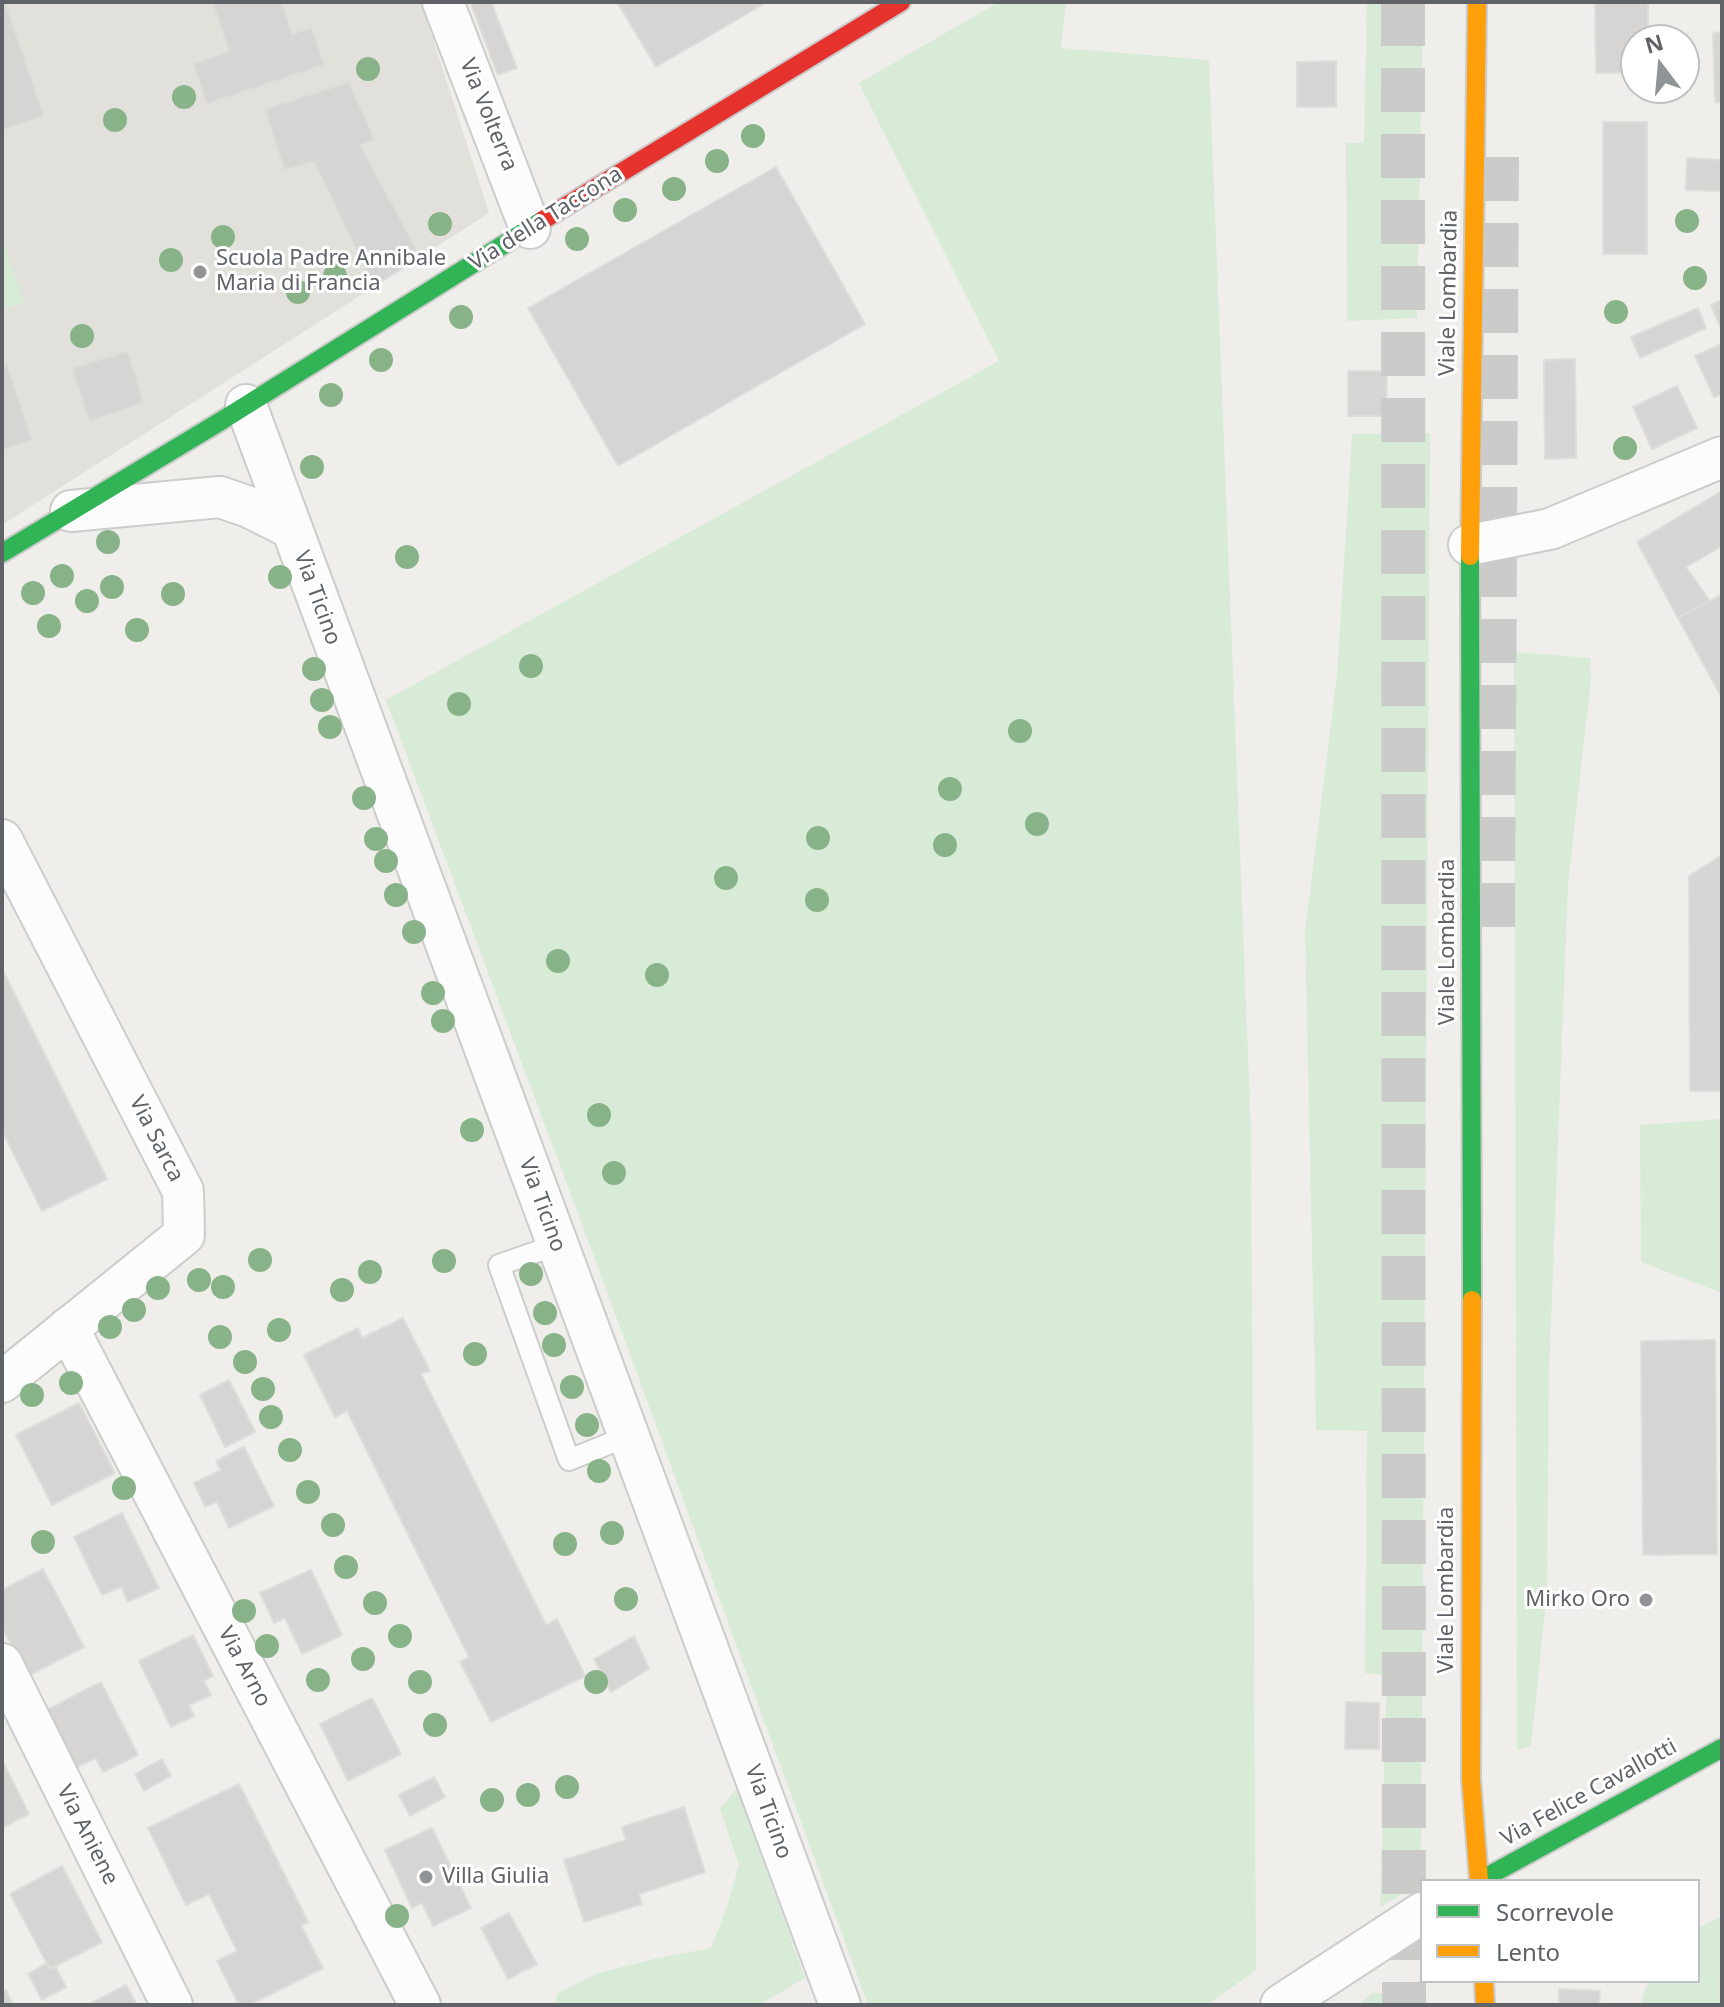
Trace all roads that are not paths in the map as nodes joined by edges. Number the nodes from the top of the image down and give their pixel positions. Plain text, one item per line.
1 (443, 2) edge
2 (901, 2) edge
3 (1477, 2) edge
4 (530, 228) junction
5 (246, 405) junction
6 (1722, 457) edge
7 (70, 511) junction
8 (291, 528) junction
9 (1469, 545) junction
10 (2, 553) edge
11 (2, 840) edge
12 (556, 1245) junction
13 (68, 1328) junction
14 (2, 1382) edge
15 (628, 1436) junction
16 (2, 1664) edge
17 (1722, 1748) edge
18 (1479, 1879) edge
19 (1483, 1879) edge
20 (1420, 1914) edge
21 (1484, 1983) edge
22 (825, 1999) edge
23 (172, 2005) edge
24 (420, 2005) edge
25 (1281, 2005) edge
26 (1485, 2005) edge

1 - 4 street, Via Volterra
2 - 4 street, Via della Taccona
3 - 9 street, Viale Lombardia
4 - 5 street, Via della Taccona
5 - 7 street, Via della Taccona
5 - 8 street, Via Ticino
6 - 9 street
7 - 8 street, Via della Taccona
7 - 10 street, Via della Taccona
8 - 12 street, Via Ticino
9 - 18 street, Viale Lombardia
11 - 13 street, Via Sarca
12 - 15 street, Via Ticino
12 - 15 lane
13 - 14 street, Via Sarca
13 - 24 street, Via Arno
15 - 22 street, Via Ticino
16 - 23 street, Via Aniene
17 - 19 street, Via Felice Cavallotti
20 - 25 street
21 - 26 street

